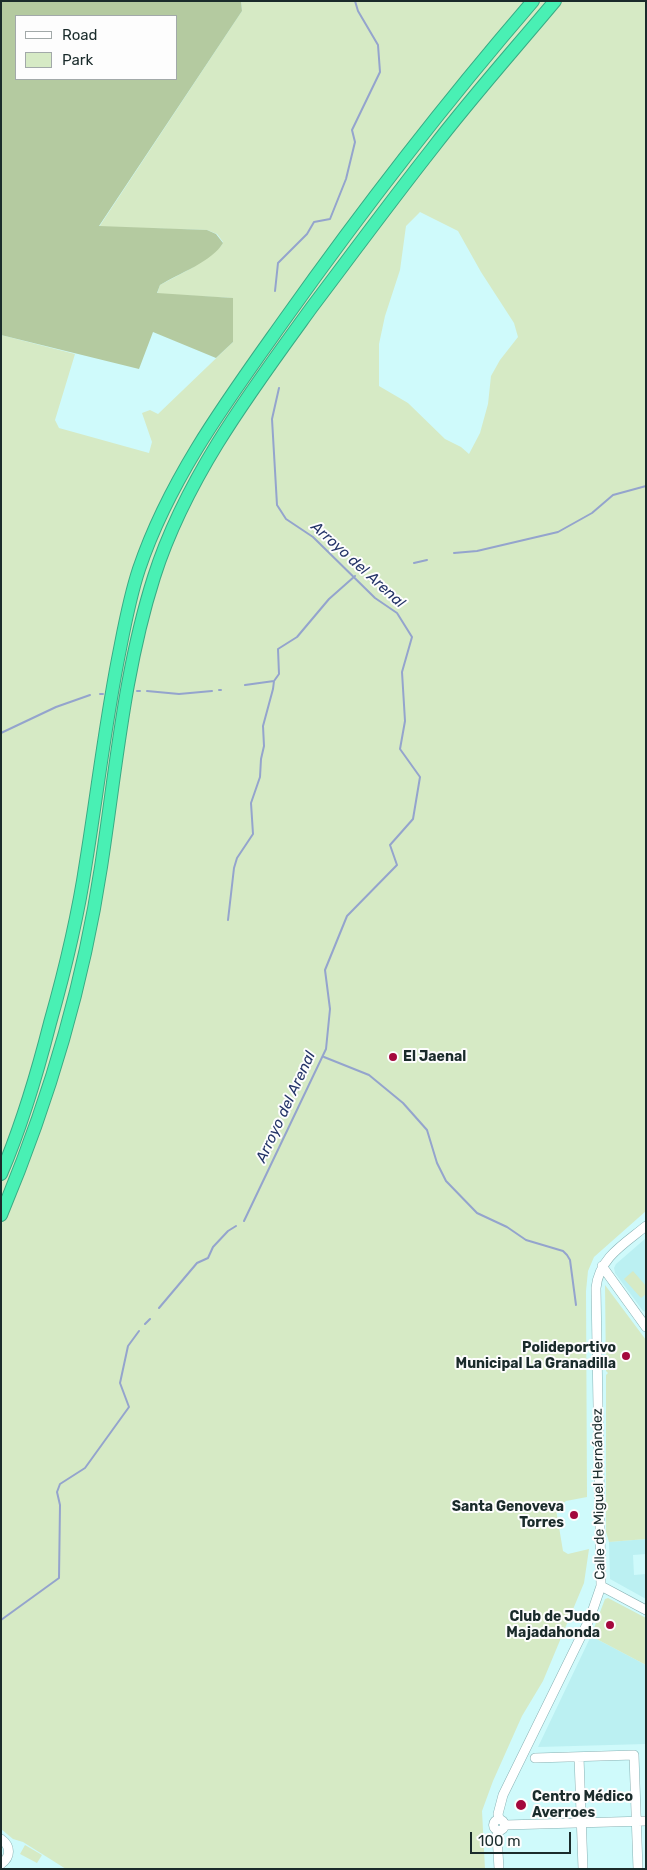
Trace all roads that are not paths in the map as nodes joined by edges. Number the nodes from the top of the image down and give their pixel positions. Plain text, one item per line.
1 (524, 1) edge
2 (533, 1) edge
3 (555, 1) edge
4 (564, 1) edge
5 (477, 66) junction
6 (501, 66) junction
7 (1, 1174) edge
8 (1, 1215) edge
9 (646, 1226) edge
10 (602, 1266) junction
11 (646, 1327) edge
12 (601, 1586) junction
13 (646, 1610) edge
14 (580, 1756) junction
15 (536, 1758) dead end
16 (641, 1821) edge
17 (582, 1823) junction
18 (501, 1825) junction
19 (1, 1839) edge
20 (1, 1864) edge
21 (498, 1869) edge
22 (583, 1869) edge
23 (638, 1869) edge

1 - 5 highway
2 - 5 highway
3 - 6 highway
4 - 6 highway
5 - 7 highway
6 - 8 highway
9 - 10 street
10 - 11 street
10 - 12 street, Calle de Miguel Hernández
12 - 13 street
12 - 18 street, Calle de Miguel Hernández
14 - 15 street
14 - 16 street
14 - 17 street
16 - 17 street
16 - 23 street
17 - 18 street
17 - 22 street
18 - 21 street, Calle de Miguel Hernández
19 - 20 street

